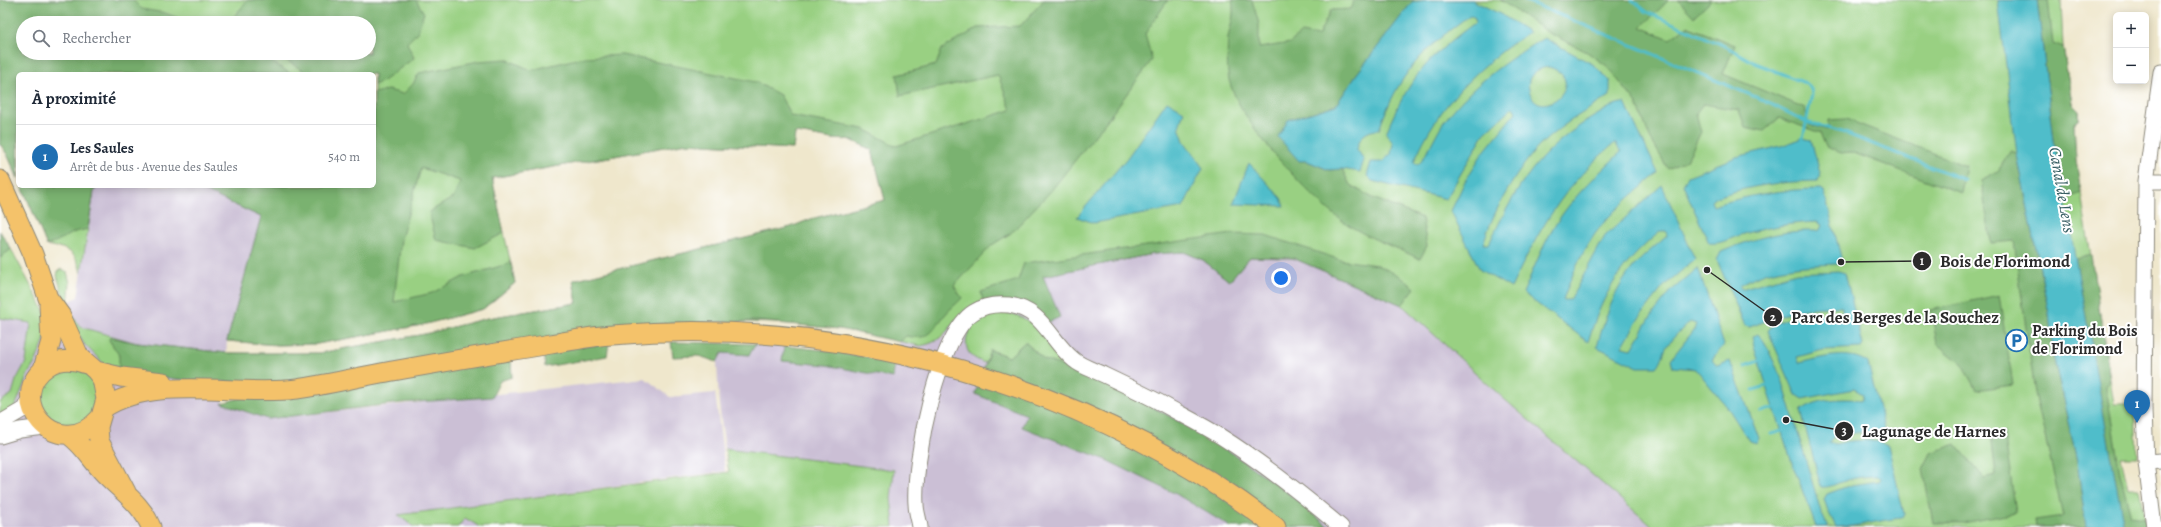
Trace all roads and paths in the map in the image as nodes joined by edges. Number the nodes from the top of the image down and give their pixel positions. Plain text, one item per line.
1 (2161, 72) edge
2 (0, 180) edge
3 (2154, 181) edge
4 (0, 202) edge
5 (19, 224) junction
6 (48, 298) junction
7 (942, 364) junction
8 (91, 368) junction
9 (43, 369) junction
10 (192, 388) junction
11 (30, 397) junction
12 (102, 413) junction
13 (0, 423) edge
14 (45, 427) junction
15 (70, 435) junction
16 (0, 436) edge
17 (2154, 461) edge
18 (126, 492) junction
19 (151, 527) edge
20 (920, 527) edge
21 (1276, 527) edge
22 (1341, 527) edge
23 (2154, 527) edge

1 - 3 street
2 - 5 main road
3 - 17 street
4 - 5 main road
5 - 6 main road
6 - 8 main road
6 - 9 main road
7 - 10 main road
7 - 20 street
7 - 21 main road
7 - 22 street
8 - 9 main road
8 - 10 main road
8 - 12 main road
9 - 11 main road
10 - 12 main road
11 - 13 street
11 - 14 main road
12 - 15 main road
12 - 18 main road
14 - 15 main road
14 - 16 street
15 - 18 main road
17 - 23 street
18 - 19 main road

